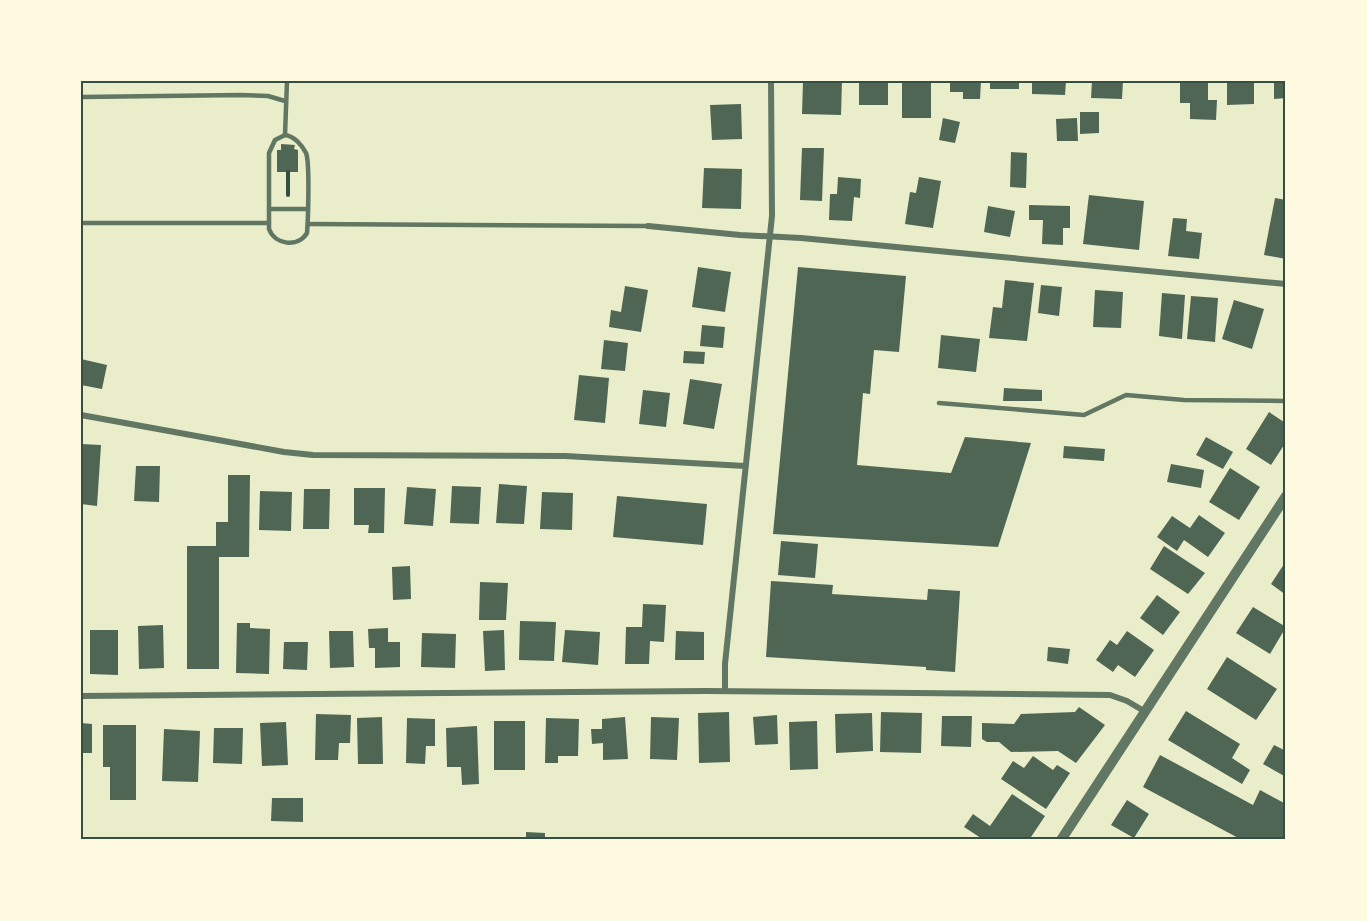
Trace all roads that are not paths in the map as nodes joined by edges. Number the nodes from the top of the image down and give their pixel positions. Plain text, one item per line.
1 (287, 81) edge
2 (771, 81) edge
3 (81, 97) edge
4 (285, 101) junction
5 (285, 135) junction
6 (269, 209) junction
7 (308, 209) junction
8 (81, 223) edge
9 (269, 223) junction
10 (308, 224) junction
11 (648, 226) joint
12 (770, 236) junction
13 (1286, 284) edge
14 (1286, 401) edge
15 (939, 403) dead end
16 (81, 415) edge
17 (745, 466) junction
18 (1286, 496) edge
19 (724, 691) junction
20 (81, 696) edge
21 (1144, 711) junction
22 (1061, 840) edge

1 - 4 lane
2 - 12 street
3 - 4 lane
4 - 5 lane
5 - 6 lane
5 - 7 lane
6 - 7 lane
6 - 9 lane
7 - 10 lane
8 - 9 lane
9 - 10 lane
10 - 11 lane
11 - 12 street
12 - 13 street
12 - 17 street
14 - 15 lane
16 - 17 street
17 - 19 street
18 - 21 street
19 - 20 street
19 - 21 street
21 - 22 street

